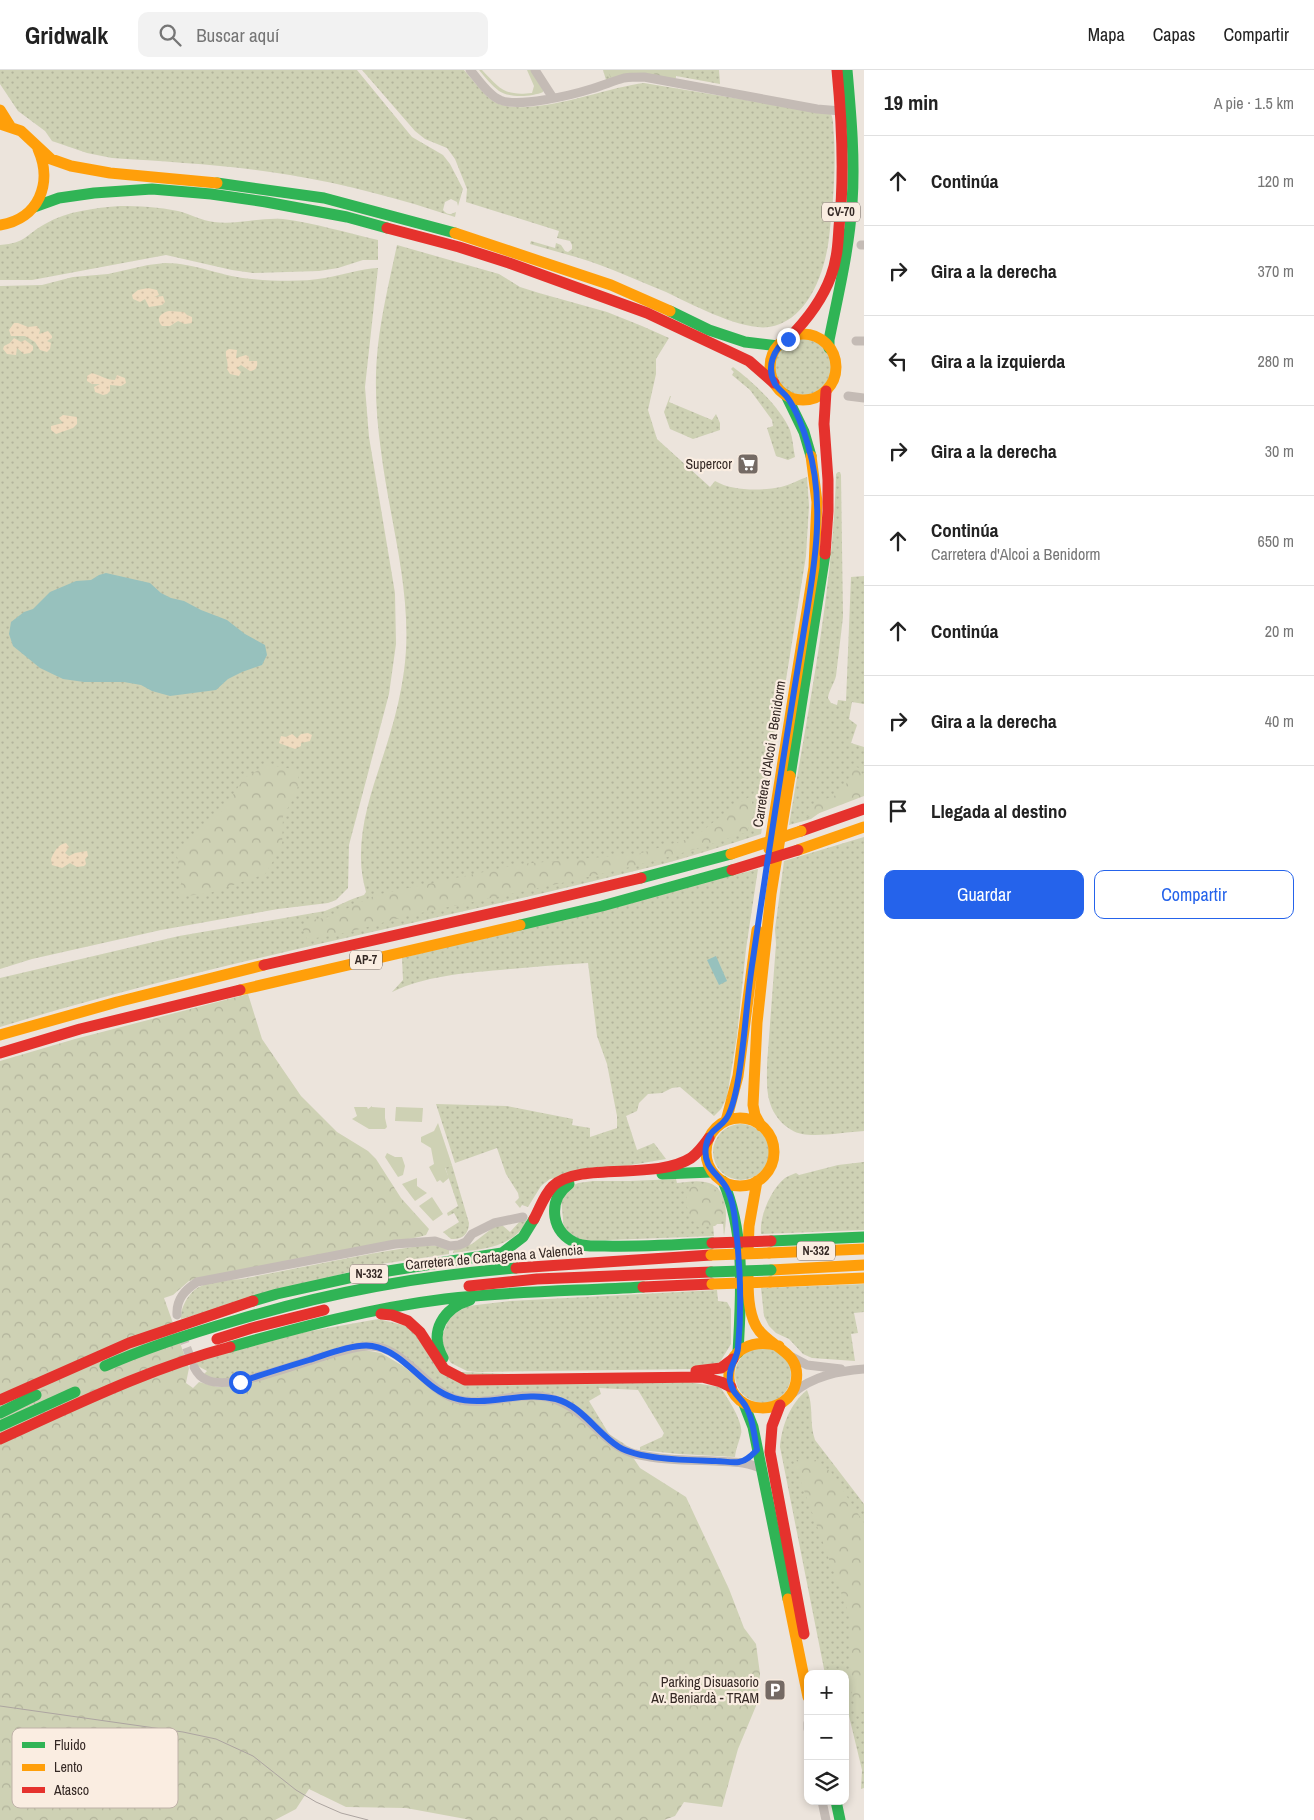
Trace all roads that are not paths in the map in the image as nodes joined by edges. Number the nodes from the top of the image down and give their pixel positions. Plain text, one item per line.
1 (470, 70) edge
2 (535, 70) edge
3 (837, 70) edge
4 (848, 70) edge
5 (553, 98) junction
6 (0, 110) edge
7 (841, 111) junction
8 (5, 125) edge
9 (37, 147) junction
10 (858, 151) edge
11 (34, 207) junction
12 (0, 225) edge
13 (788, 339) junction
14 (778, 346) junction
15 (830, 348) junction
16 (774, 383) junction
17 (826, 391) junction
18 (786, 395) junction
19 (848, 396) dead end
20 (864, 398) edge
21 (864, 809) edge
22 (864, 828) edge
23 (0, 1035) edge
24 (0, 1053) edge
25 (726, 1121) junction
26 (762, 1126) junction
27 (709, 1138) junction
28 (712, 1172) junction
29 (723, 1181) junction
30 (757, 1181) junction
31 (523, 1217) dead end
32 (864, 1237) edge
33 (634, 1247) junction
34 (770, 1247) junction
35 (864, 1249) edge
36 (470, 1259) junction
37 (864, 1265) edge
38 (711, 1278) junction
39 (864, 1278) edge
40 (485, 1295) junction
41 (177, 1315) dead end
42 (348, 1316) junction
43 (779, 1346) junction
44 (735, 1356) junction
45 (792, 1357) junction
46 (194, 1367) tunnel mouth
47 (864, 1369) edge
48 (849, 1370) junction
49 (731, 1388) junction
50 (791, 1394) junction
51 (0, 1400) edge
52 (744, 1404) junction
53 (780, 1405) junction
54 (0, 1412) edge
55 (0, 1426) edge
56 (0, 1438) edge
57 (757, 1450) junction
58 (739, 1462) junction
59 (762, 1469) junction
60 (811, 1670) edge
61 (804, 1677) edge
62 (823, 1805) edge
63 (829, 1805) edge
64 (837, 1805) edge
65 (843, 1805) edge
66 (826, 1820) edge
67 (831, 1820) edge
68 (840, 1820) edge
69 (846, 1820) edge

1 - 5 street
2 - 5 street
3 - 7 main road, CV-70
4 - 10 main road, CV-70
5 - 7 street
6 - 8 main road
7 - 13 main road, CV-70
8 - 9 main road
9 - 11 main road
9 - 14 main road
10 - 15 main road, CV-70
11 - 12 main road
11 - 16 main road
13 - 14 main road, CV-70
13 - 15 main road, CV-70
14 - 16 main road
15 - 17 main road, CV-70
16 - 18 main road
17 - 18 main road
17 - 26 main road, Carretera d'Alcoi a Benidorm / CV-70
18 - 25 main road, Carretera d'Alcoi a Benidorm
19 - 20 street
21 - 23 main road, AP-7, bridge
22 - 24 main road, AP-7, bridge
25 - 26 main road
25 - 27 main road
26 - 30 main road, CV-70
27 - 28 main road
27 - 36 main road, N-332
28 - 29 main road
28 - 33 main road, N-332
29 - 30 main road
29 - 44 main road
30 - 43 main road
31 - 41 street
32 - 34 main road, N-332
33 - 34 main road, N-332, bridge
33 - 36 main road
34 - 35 main road, Carretera de Cartagena a Valencia / N-332
34 - 54 main road, Carretera de Cartagena a Valencia / N-332, bridge
36 - 51 main road, N-332
37 - 38 main road, Carretera de Cartagena a Valencia / N-332, bridge
38 - 39 main road, bridge
38 - 40 main road
38 - 55 main road, Carretera de Cartagena a Valencia / N-332
40 - 42 main road
40 - 44 main road
42 - 49 main road
42 - 56 main road
43 - 44 main road
43 - 45 main road
44 - 49 main road
45 - 48 street
45 - 50 main road
46 - 58 street
47 - 48 street
48 - 50 street
49 - 52 main road
50 - 53 main road
52 - 53 main road
52 - 57 main road
53 - 60 main road
57 - 58 street
57 - 59 main road
58 - 59 street
59 - 61 main road
62 - 66 street
63 - 67 main road
64 - 68 main road
65 - 69 street

